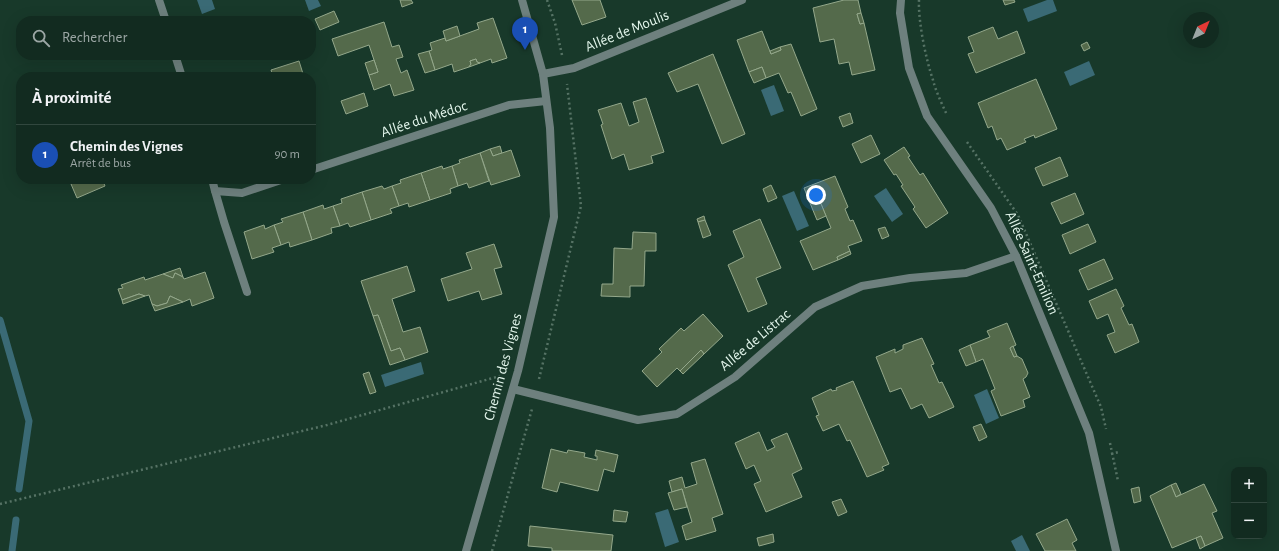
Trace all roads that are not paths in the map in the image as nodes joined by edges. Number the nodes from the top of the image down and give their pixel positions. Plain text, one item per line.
1 (159, 0) edge
2 (522, 0) edge
3 (742, 0) edge
4 (901, 0) edge
5 (164, 16) edge
6 (177, 60) edge
7 (181, 72) edge
8 (543, 74) junction
9 (546, 101) junction
10 (316, 168) edge
11 (213, 184) edge
12 (269, 184) edge
13 (215, 190) junction
14 (1016, 256) junction
15 (247, 292) dead end
16 (513, 389) junction
17 (466, 551) edge
18 (1116, 551) edge

1 - 5 street
2 - 8 street, Chemin des Vignes
3 - 8 street, Allée de Moulis
4 - 14 street, Allée Saint-Emilion
6 - 7 street
8 - 9 street, Chemin des Vignes
9 - 10 street, Allée du Médoc
9 - 16 street, Chemin des Vignes
11 - 13 street
12 - 13 street
13 - 15 street
14 - 16 street, Allée de Listrac
14 - 18 street, Allée Saint-Emilion
16 - 17 street, Chemin des Vignes

